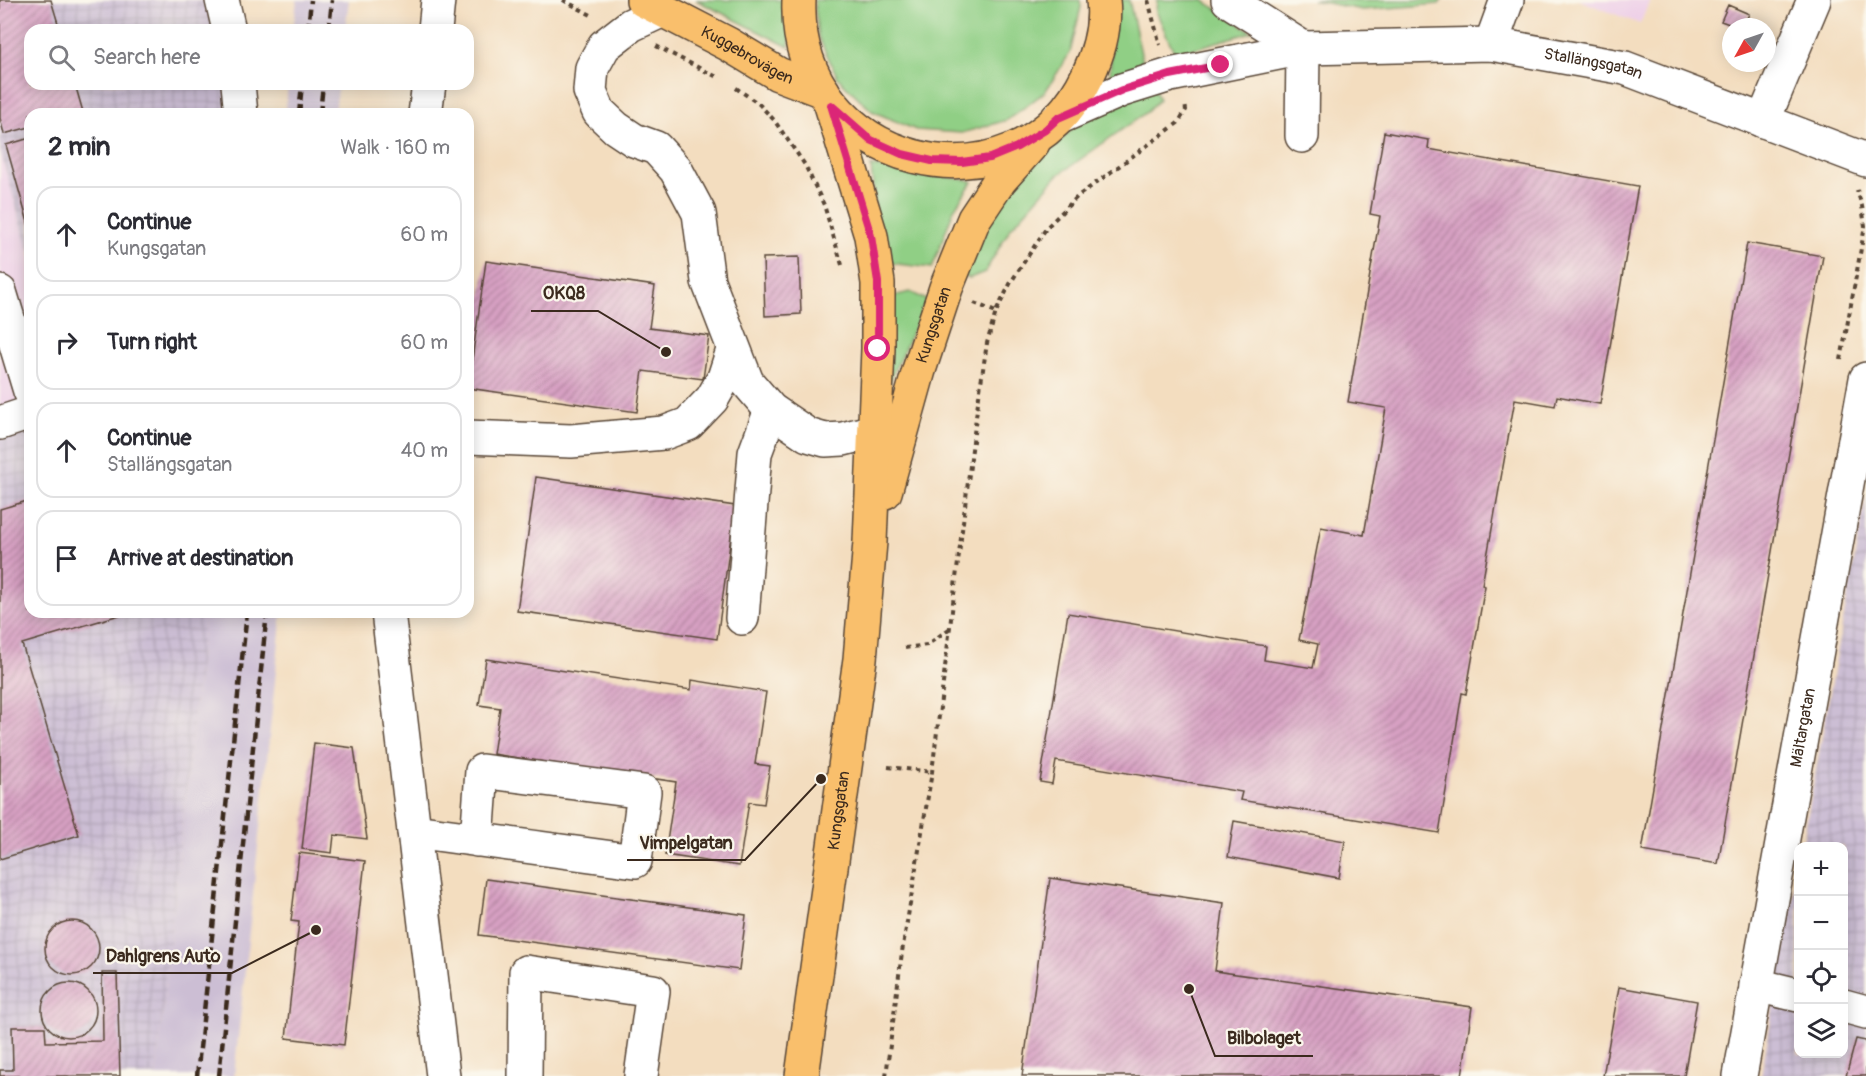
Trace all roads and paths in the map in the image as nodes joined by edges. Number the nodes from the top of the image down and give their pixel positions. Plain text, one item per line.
1 (222, 0) edge
2 (438, 0) edge
3 (563, 0) edge
4 (799, 0) edge
5 (1103, 0) edge
6 (1148, 0) edge
7 (1228, 0) edge
8 (1507, 0) edge
9 (1814, 0) edge
10 (653, 5) edge
11 (228, 24) edge
12 (436, 24) edge
13 (625, 29) junction
14 (1491, 44) junction
15 (1303, 48) junction
16 (1170, 75) junction
17 (726, 82) dead end
18 (734, 87) dead end
19 (239, 90) edge
20 (428, 90) edge
21 (827, 98) junction
22 (240, 108) edge
23 (426, 108) edge
24 (1763, 121) junction
25 (1052, 124) junction
26 (1302, 136) dead end
27 (1861, 173) edge
28 (845, 272) dead end
29 (0, 292) edge
30 (734, 350) junction
31 (24, 371) edge
32 (1853, 374) edge
33 (771, 410) junction
34 (24, 415) edge
35 (0, 423) edge
36 (874, 431) junction
37 (474, 437) edge
38 (870, 542) junction
39 (389, 618) edge
40 (742, 618) dead end
41 (950, 628) junction
42 (904, 648) dead end
43 (888, 767) dead end
44 (932, 772) junction
45 (414, 831) junction
46 (477, 840) junction
47 (1756, 985) junction
48 (1794, 994) edge
49 (1848, 1007) edge
50 (1866, 1012) edge
51 (443, 1076) edge
52 (525, 1076) edge
53 (641, 1076) edge
54 (802, 1076) edge
55 (886, 1076) edge
56 (1740, 1076) edge

1 - 11 street
2 - 12 street
3 - 13 path
4 - 21 main road
5 - 25 main road, Kungsgatan
6 - 16 path
7 - 15 street
8 - 14 street
9 - 24 street
10 - 13 street
10 - 21 main road, Kuggebrovägen
13 - 17 path
13 - 30 street
14 - 15 street, Stallängsgatan
14 - 24 street, Stallängsgatan
15 - 16 street, Stallängsgatan
15 - 26 street
16 - 25 street, Stallängsgatan
16 - 41 path
18 - 28 path
19 - 22 street
20 - 23 street
21 - 25 main road
21 - 36 main road, Kungsgatan
24 - 27 street, Stallängsgatan
25 - 38 main road, Kungsgatan
27 - 32 path
29 - 31 street
30 - 33 street
30 - 37 street
32 - 47 street, Mältargatan
33 - 36 street
33 - 40 street
34 - 35 street
36 - 38 main road, Kungsgatan
38 - 54 main road, Kungsgatan
39 - 45 street
41 - 42 path
41 - 44 path
43 - 44 path
44 - 55 path
45 - 46 street
45 - 51 street
46 - 46 street
47 - 48 street
47 - 56 street, Mältargatan
49 - 50 street
52 - 53 street

